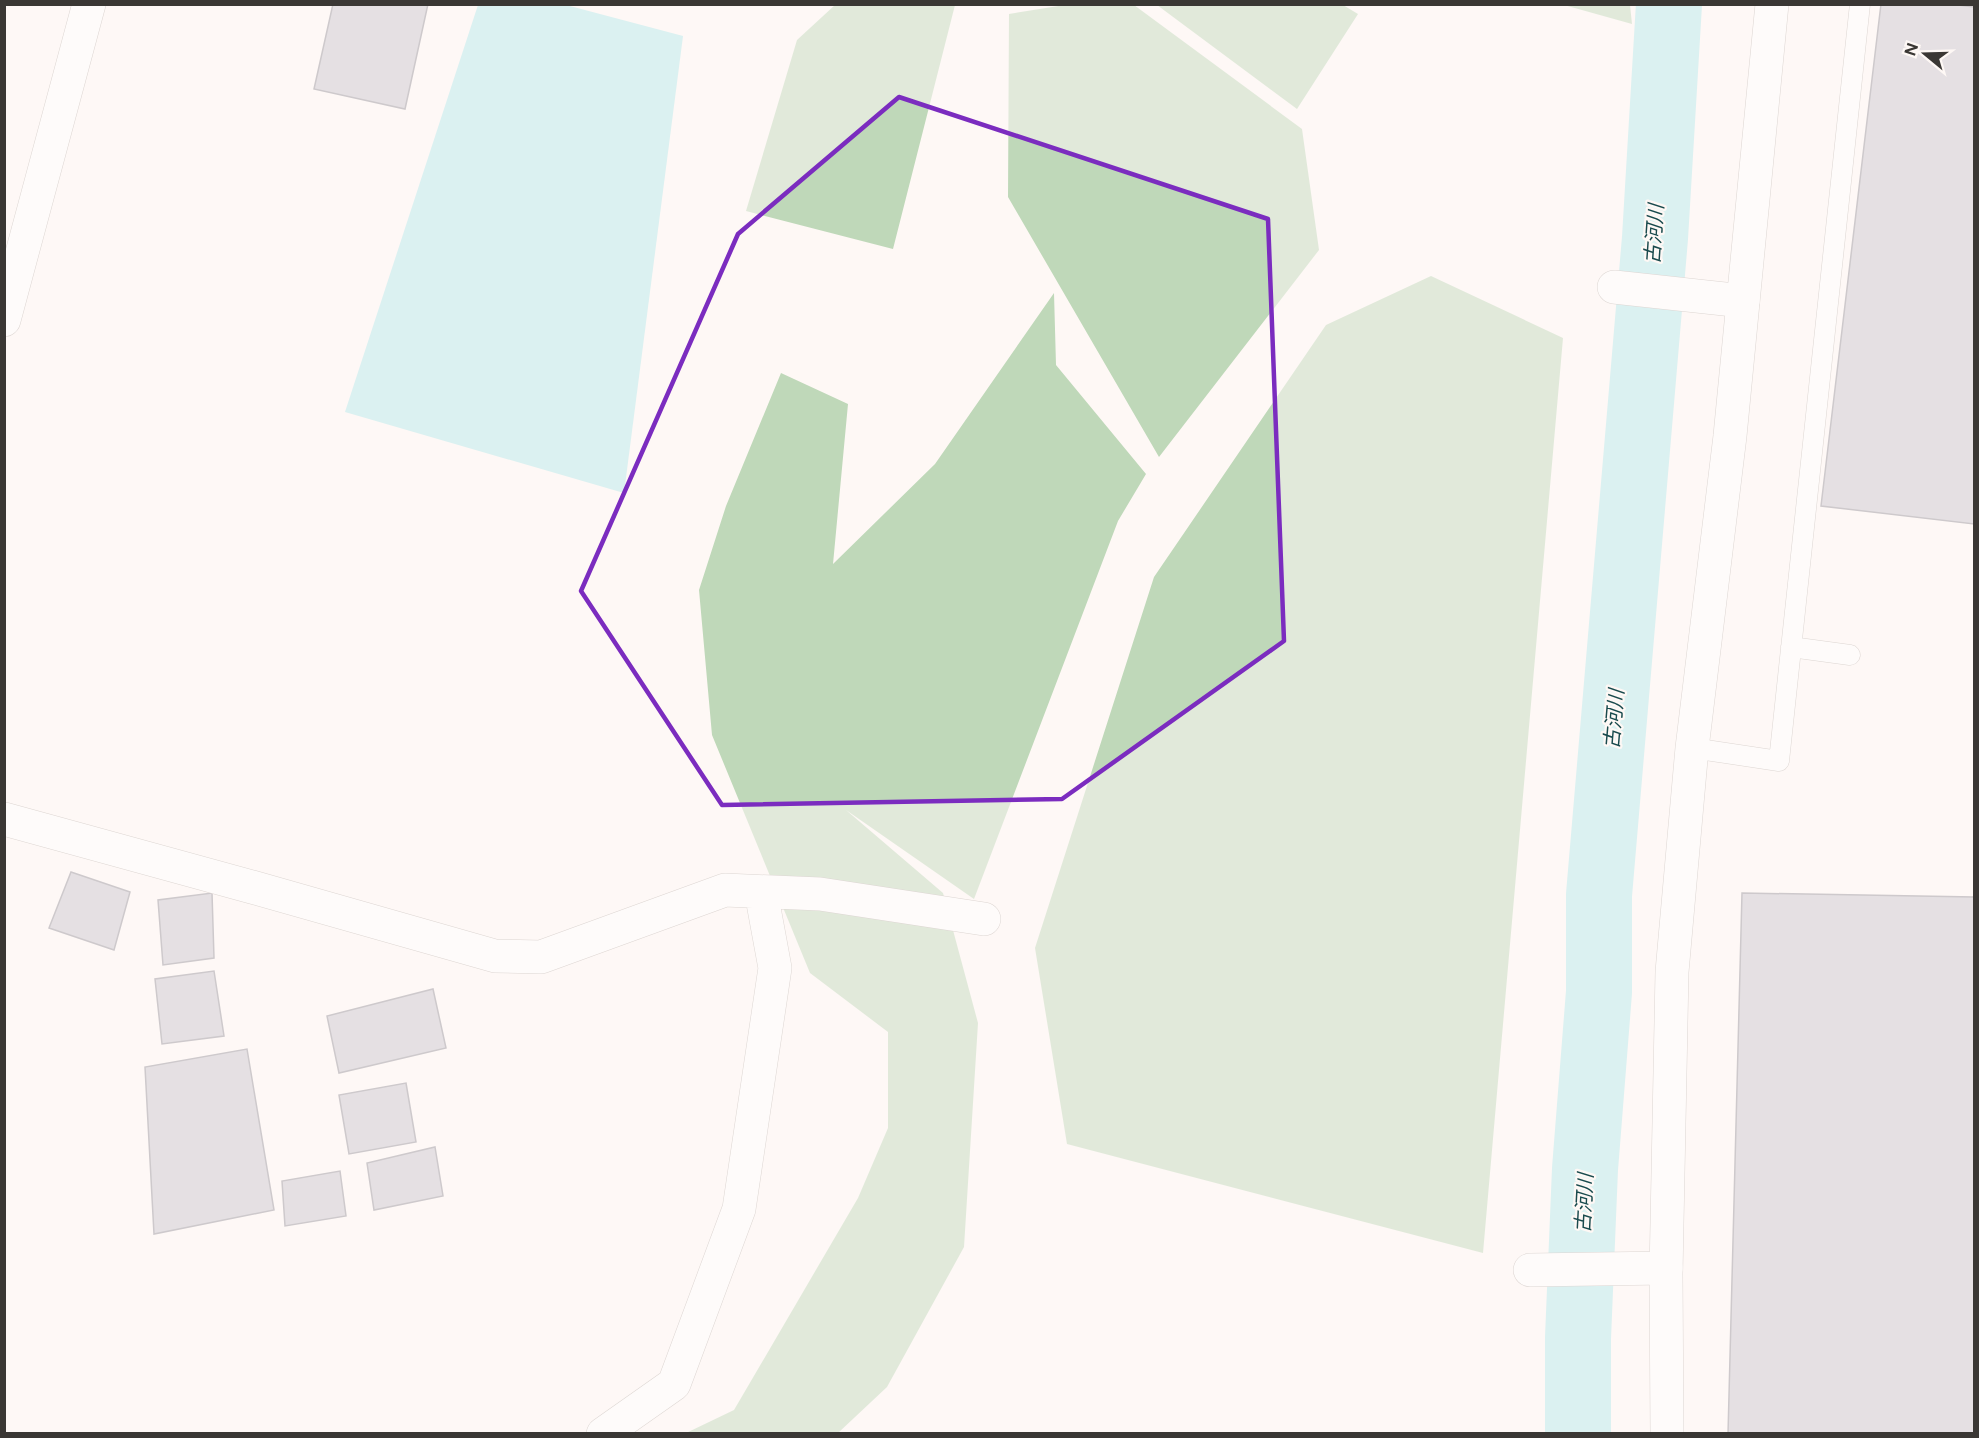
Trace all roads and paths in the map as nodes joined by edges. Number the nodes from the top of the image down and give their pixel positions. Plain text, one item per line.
1 (89, 4) edge
2 (1772, 4) edge
3 (1860, 4) edge
4 (1614, 287) dead end
5 (1729, 300) junction
6 (4, 320) edge
7 (1791, 647) junction
8 (1850, 656) dead end
9 (1692, 748) junction
10 (4, 819) edge
11 (761, 892) junction
12 (984, 919) dead end
13 (1651, 1268) junction
14 (1530, 1270) dead end
15 (603, 1434) edge
16 (1667, 1434) edge

1 - 6 street
2 - 5 street
3 - 7 lane
4 - 5 street
5 - 9 street
7 - 8 lane
7 - 9 lane
9 - 13 street
10 - 11 street
11 - 12 street
11 - 15 street
13 - 14 street
13 - 16 street

